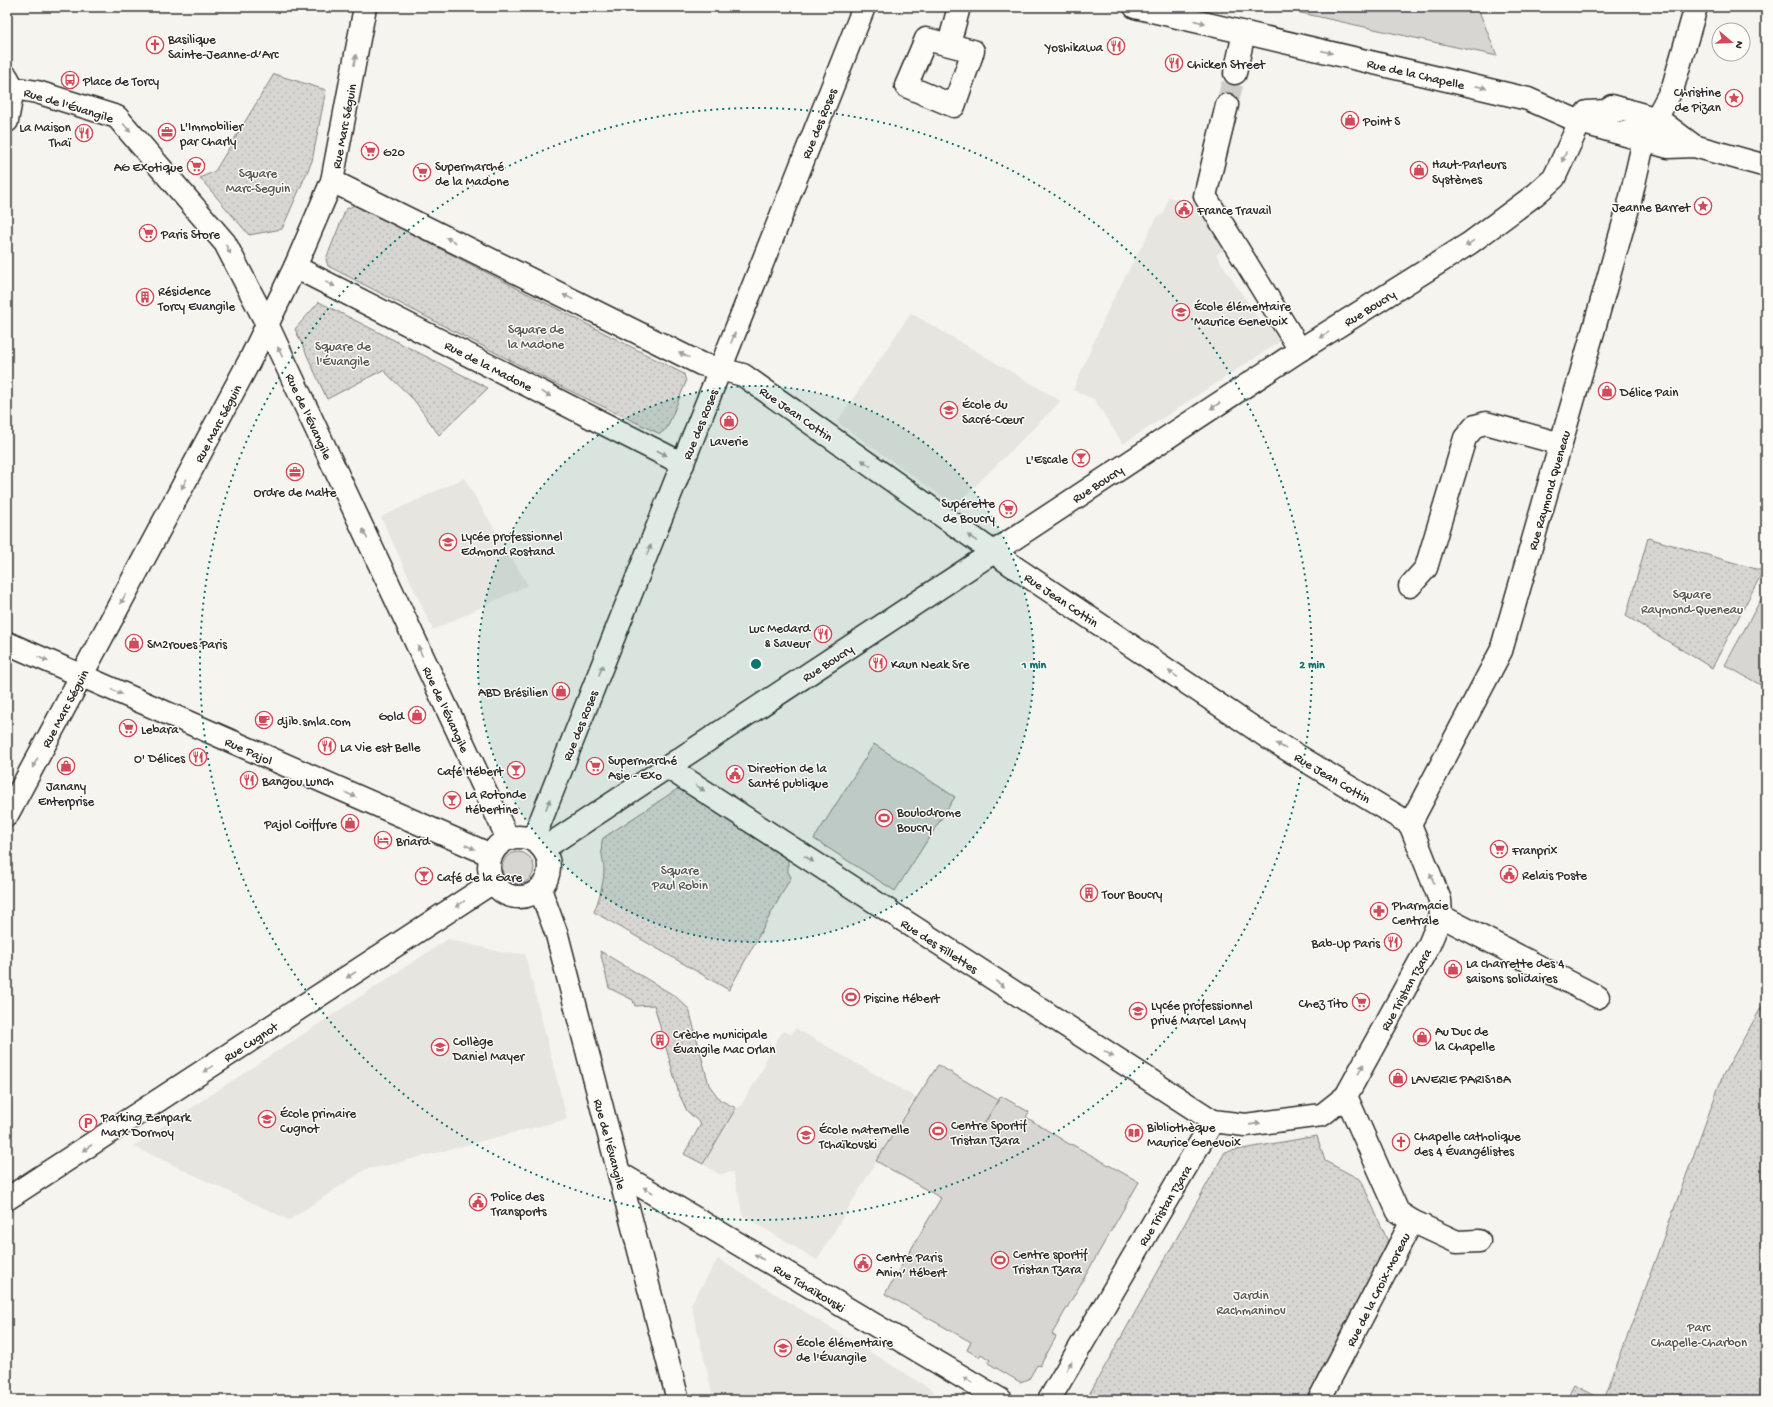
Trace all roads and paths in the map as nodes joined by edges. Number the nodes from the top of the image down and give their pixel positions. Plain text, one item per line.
1 (365, 7) edge
2 (864, 7) edge
3 (959, 7) edge
4 (1135, 7) edge
5 (1696, 7) edge
6 (1244, 32) junction
7 (949, 44) dead end
8 (1235, 73) tunnel mouth
9 (9, 83) edge
10 (1227, 105) tunnel mouth
11 (1627, 110) joint
12 (1588, 117) junction
13 (1658, 118) junction
14 (7, 121) edge
15 (1644, 140) junction
16 (1694, 146) junction
17 (1766, 166) edge
18 (332, 181) junction
19 (295, 267) junction
20 (268, 326) junction
21 (1300, 350) junction
22 (720, 370) junction
23 (1561, 444) junction
24 (683, 464) junction
25 (993, 552) junction
26 (1410, 586) dead end
27 (7, 643) edge
28 (81, 676) junction
29 (668, 767) junction
30 (7, 815) edge
31 (1410, 824) junction
32 (508, 839) junction
33 (538, 845) junction
34 (491, 855) junction
35 (493, 882) junction
36 (540, 888) junction
37 (1441, 916) junction
38 (1598, 997) dead end
39 (1346, 1096) junction
40 (1214, 1121) junction
41 (619, 1173) junction
42 (7, 1200) edge
43 (1412, 1221) junction
44 (1479, 1242) dead end
45 (678, 1400) edge
46 (1001, 1400) edge
47 (1049, 1400) edge
48 (1319, 1400) edge

18 -> 1 street, Rue Marc Séguin
22 -> 2 street, Rue des Roses
3 - 7 street
4 -> 6 street, Rue de la Chapelle
5 - 13 street
6 - 8 street
6 -> 12 street, Rue de la Chapelle
9 - 14 street
9 -> 20 street, Rue de l'Évangile
10 - 21 street
11 - 12 street, Rue Boucry
11 - 13 street, Rue de la Chapelle
12 - 13 street
12 - 15 street, Rue de la Chapelle
12 -> 21 street, Rue Boucry
13 - 16 street, Rue de la Chapelle
15 - 16 street, Rue de la Chapelle
15 - 23 street, Rue Raymond Queneau
16 - 17 street, Rue de la Chapelle
18 - 19 street, Rue Marc Séguin
22 -> 18 street
19 - 20 street, Rue Marc Séguin
19 -> 24 street, Rue de la Madone
20 -> 28 street, Rue Marc Séguin
32 -> 20 street, Rue de l'Évangile
21 -> 25 street, Rue Boucry
22 - 24 street, Rue des Roses
25 -> 22 street, Rue Jean Cottin
23 - 26 street
23 - 31 street, Rue Raymond Queneau
33 -> 24 street, Rue des Roses
25 - 29 street, Rue Boucry
31 -> 25 street, Rue Jean Cottin
27 -> 28 street, Rue Pajol
28 -> 30 street, Rue Marc Séguin
28 -> 34 street, Rue Pajol
29 - 33 street, Rue Boucry
29 -> 40 street, Rue des Fillettes
37 -> 31 street
32 - 33 street
32 - 34 street
33 - 36 street
34 - 35 street
35 - 36 street
35 -> 42 street, Rue Cugnot
36 - 41 street, Rue de l'Évangile
37 - 38 street
39 -> 37 street, Rue Tristan Tzara
40 -> 39 street, Rue Tristan Tzara
39 - 43 street, Rue de la Croix-Moreau
47 -> 40 street, Rue Tristan Tzara
41 - 45 street, Rue de l'Évangile
46 -> 41 street, Rue Tchaïkovski
43 - 44 street
43 - 48 street, Rue de la Croix-Moreau

